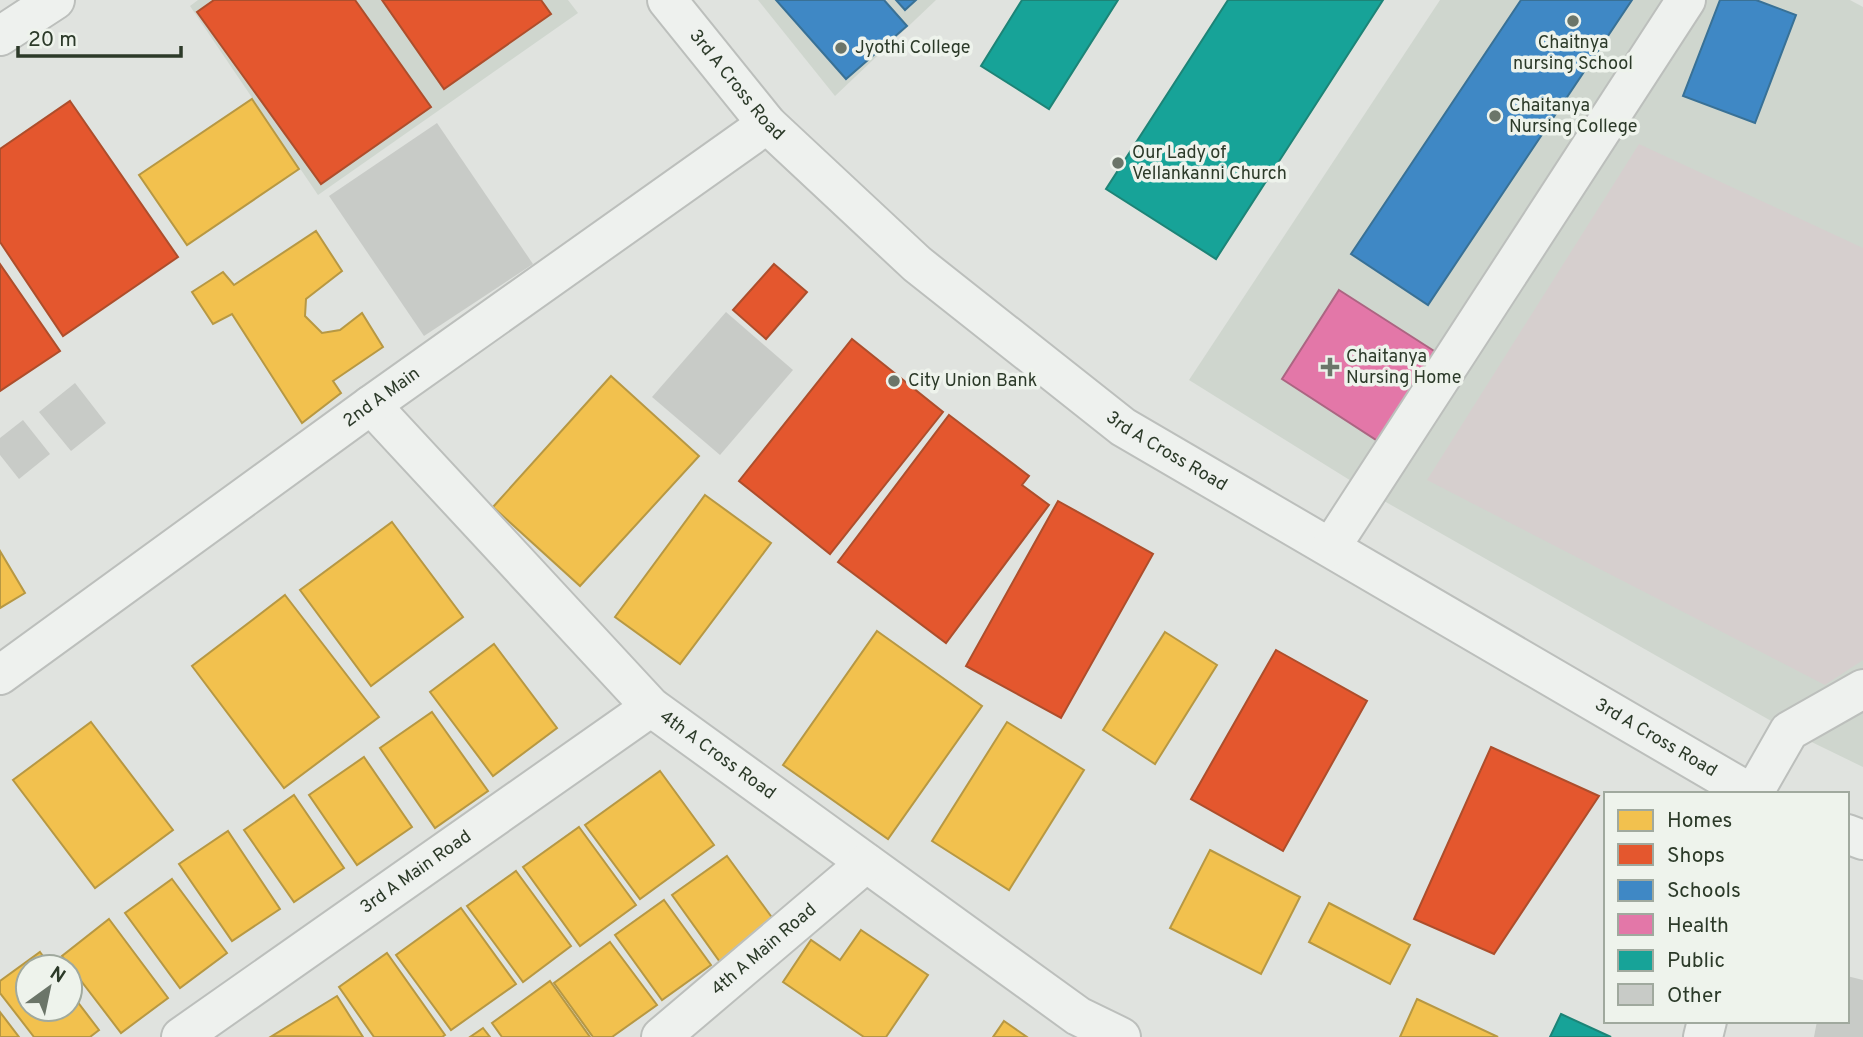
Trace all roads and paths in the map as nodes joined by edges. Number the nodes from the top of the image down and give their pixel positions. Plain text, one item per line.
1 (55, 0) edge
2 (667, 0) edge
3 (1686, 0) edge
4 (0, 36) edge
5 (767, 124) junction
6 (371, 405) junction
7 (1331, 547) junction
8 (0, 675) edge
9 (1863, 690) edge
10 (650, 707) junction
11 (1750, 792) edge
12 (1754, 792) edge
13 (866, 863) junction
14 (665, 1036) edge
15 (181, 1037) edge
16 (1121, 1037) edge

1 - 4 street
2 - 5 street, 3rd A Cross Road
3 - 7 street
5 - 6 street, 2nd A Main
5 - 7 street, 3rd A Cross Road
6 - 8 street, 2nd A Main
6 - 10 street, 4th A Cross Road
7 - 11 street, 3rd A Cross Road
9 - 12 street
10 - 13 street, 4th A Cross Road
10 - 15 street, 3rd A Main Road
13 - 14 street, 4th A Main Road
13 - 16 street, 4th A Cross Road

